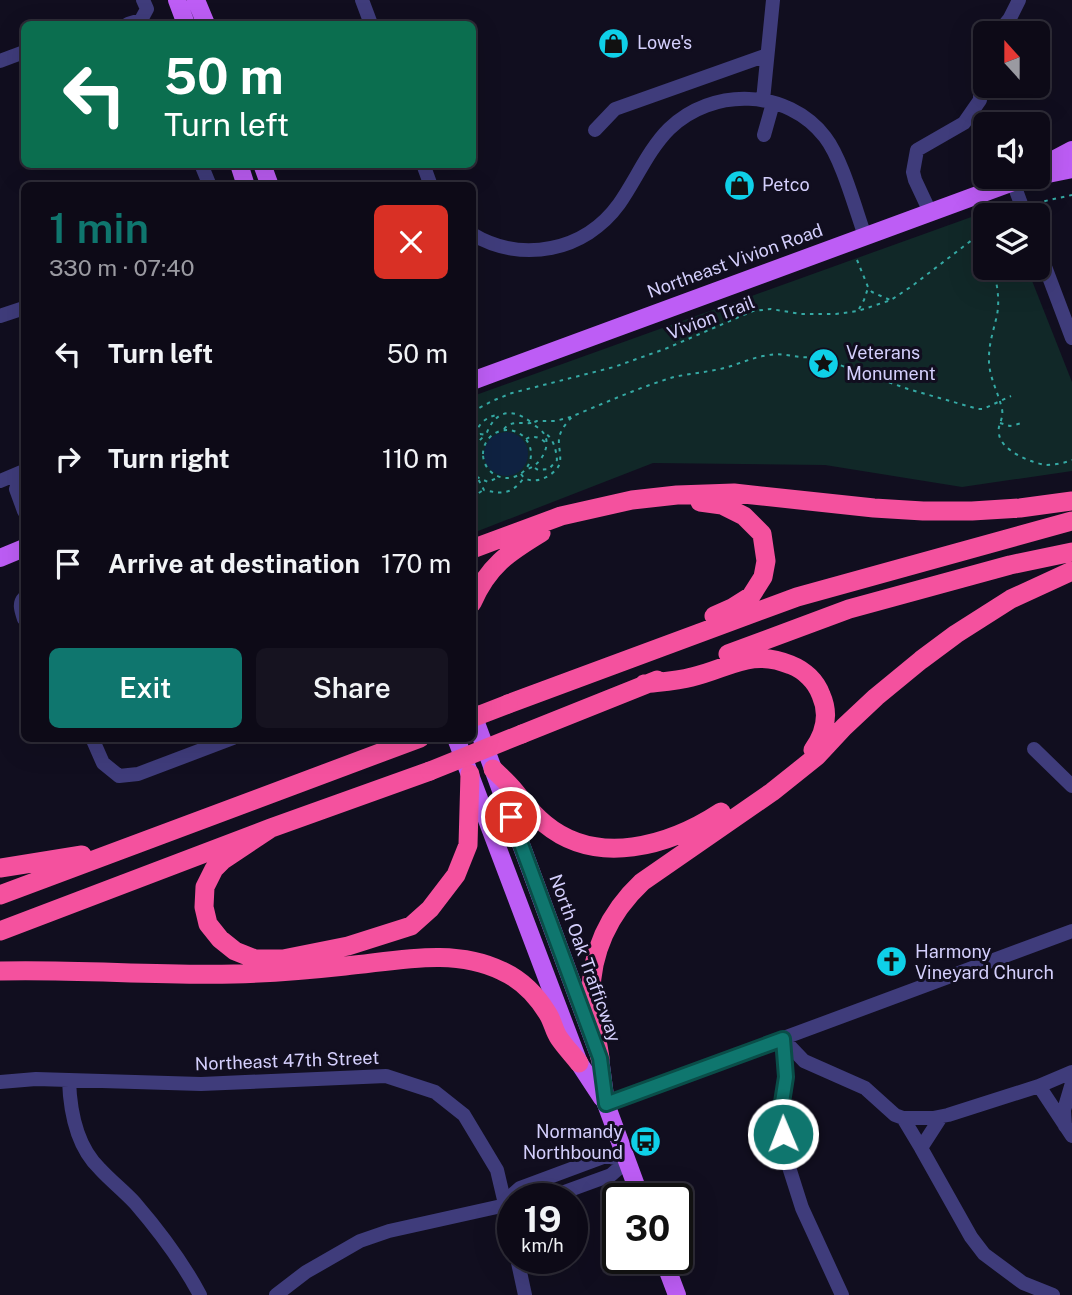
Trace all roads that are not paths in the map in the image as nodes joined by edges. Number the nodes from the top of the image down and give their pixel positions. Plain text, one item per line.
1 (143, 0) edge
2 (177, 0) edge
3 (196, 0) edge
4 (362, 0) edge
5 (774, 0) edge
6 (1019, 0) edge
7 (138, 21) edge
8 (185, 21) edge
9 (205, 21) edge
10 (370, 21) edge
11 (1008, 21) edge
12 (21, 53) edge
13 (767, 55) junction
14 (0, 61) edge
15 (980, 98) edge
16 (768, 101) junction
17 (595, 130) dead end
18 (764, 135) dead end
19 (1072, 150) edge
20 (1050, 162) edge
21 (1072, 169) edge
22 (1050, 174) edge
23 (991, 189) edge
24 (930, 212) junction
25 (476, 236) edge
26 (865, 236) junction
27 (1050, 280) edge
28 (21, 309) edge
29 (0, 317) edge
30 (1072, 338) edge
31 (476, 380) edge
32 (21, 473) edge
33 (21, 478) edge
34 (0, 481) edge
35 (1072, 501) edge
36 (21, 503) edge
37 (1072, 521) edge
38 (476, 548) edge
39 (21, 549) edge
40 (1072, 552) edge
41 (0, 558) edge
42 (1072, 571) edge
43 (476, 596) edge
44 (663, 647) junction
45 (644, 684) junction
46 (476, 716) edge
47 (476, 723) edge
48 (94, 742) edge
49 (222, 742) edge
50 (411, 742) edge
51 (458, 742) edge
52 (1034, 749) dead end
53 (493, 769) junction
54 (470, 774) junction
55 (1072, 786) edge
56 (271, 828) junction
57 (121, 850) junction
58 (0, 868) edge
59 (0, 895) edge
60 (0, 931) edge
61 (1072, 931) edge
62 (0, 971) edge
63 (783, 1039) junction
64 (600, 1058) junction
65 (804, 1061) junction
66 (579, 1063) junction
67 (786, 1069) junction
68 (1072, 1072) edge
69 (69, 1080) junction
70 (0, 1082) edge
71 (1072, 1083) edge
72 (1039, 1086) junction
73 (606, 1104) junction
74 (941, 1117) junction
75 (903, 1118) junction
76 (1069, 1132) edge
77 (921, 1148) junction
78 (626, 1161) junction
79 (501, 1183) edge
80 (533, 1183) edge
81 (588, 1183) edge
82 (635, 1183) edge
83 (497, 1209) edge
84 (520, 1274) edge
85 (669, 1274) edge
86 (1039, 1292) edge
87 (200, 1295) edge
88 (276, 1295) edge
89 (525, 1295) edge
90 (677, 1295) edge
91 (842, 1295) edge
92 (1053, 1295) edge

1 - 7 street
2 - 8 main road
3 - 9 main road
4 - 10 street
5 - 13 street
6 - 11 street
12 - 14 street
13 - 16 street
13 - 17 street
15 - 24 street
16 - 18 street
16 - 25 street
16 - 26 street
19 - 20 main road
21 - 22 main road, Northeast Vivion Road
23 - 24 main road, Northeast Vivion Road
24 - 26 main road, Northeast Vivion Road
26 - 31 main road, Northeast Vivion Road
27 - 30 street
28 - 29 street
32 - 34 street
33 - 36 street
35 - 38 highway
37 - 44 highway
39 - 41 main road
40 - 45 highway
42 - 64 highway
43 - 44 highway
44 - 46 highway, bridge
45 - 53 highway
45 - 56 highway, bridge
47 - 53 main road, North Oak Trafficway
48 - 49 street
50 - 57 highway
51 - 54 main road, North Oak Trafficway
52 - 55 street
53 - 64 main road, North Oak Trafficway
54 - 56 highway
54 - 66 main road, North Oak Trafficway
56 - 60 highway
57 - 58 highway
57 - 59 highway
61 - 63 street
62 - 66 highway
63 - 65 street
63 - 67 street
63 - 73 street
64 - 73 main road, North Oak Trafficway
65 - 67 street
65 - 75 street
66 - 73 main road, North Oak Trafficway
67 - 91 street
68 - 72 street
69 - 70 street, Northeast 47th Street
69 - 79 street, Northeast 47th Street
69 - 87 street
71 - 76 street
72 - 74 street
72 - 76 street
73 - 78 main road, North Oak Trafficway
74 - 75 street
74 - 77 street
75 - 77 street
77 - 86 street
78 - 80 street
78 - 81 street
78 - 82 main road, North Oak Trafficway
83 - 88 street
84 - 89 street
85 - 90 main road
86 - 92 street

